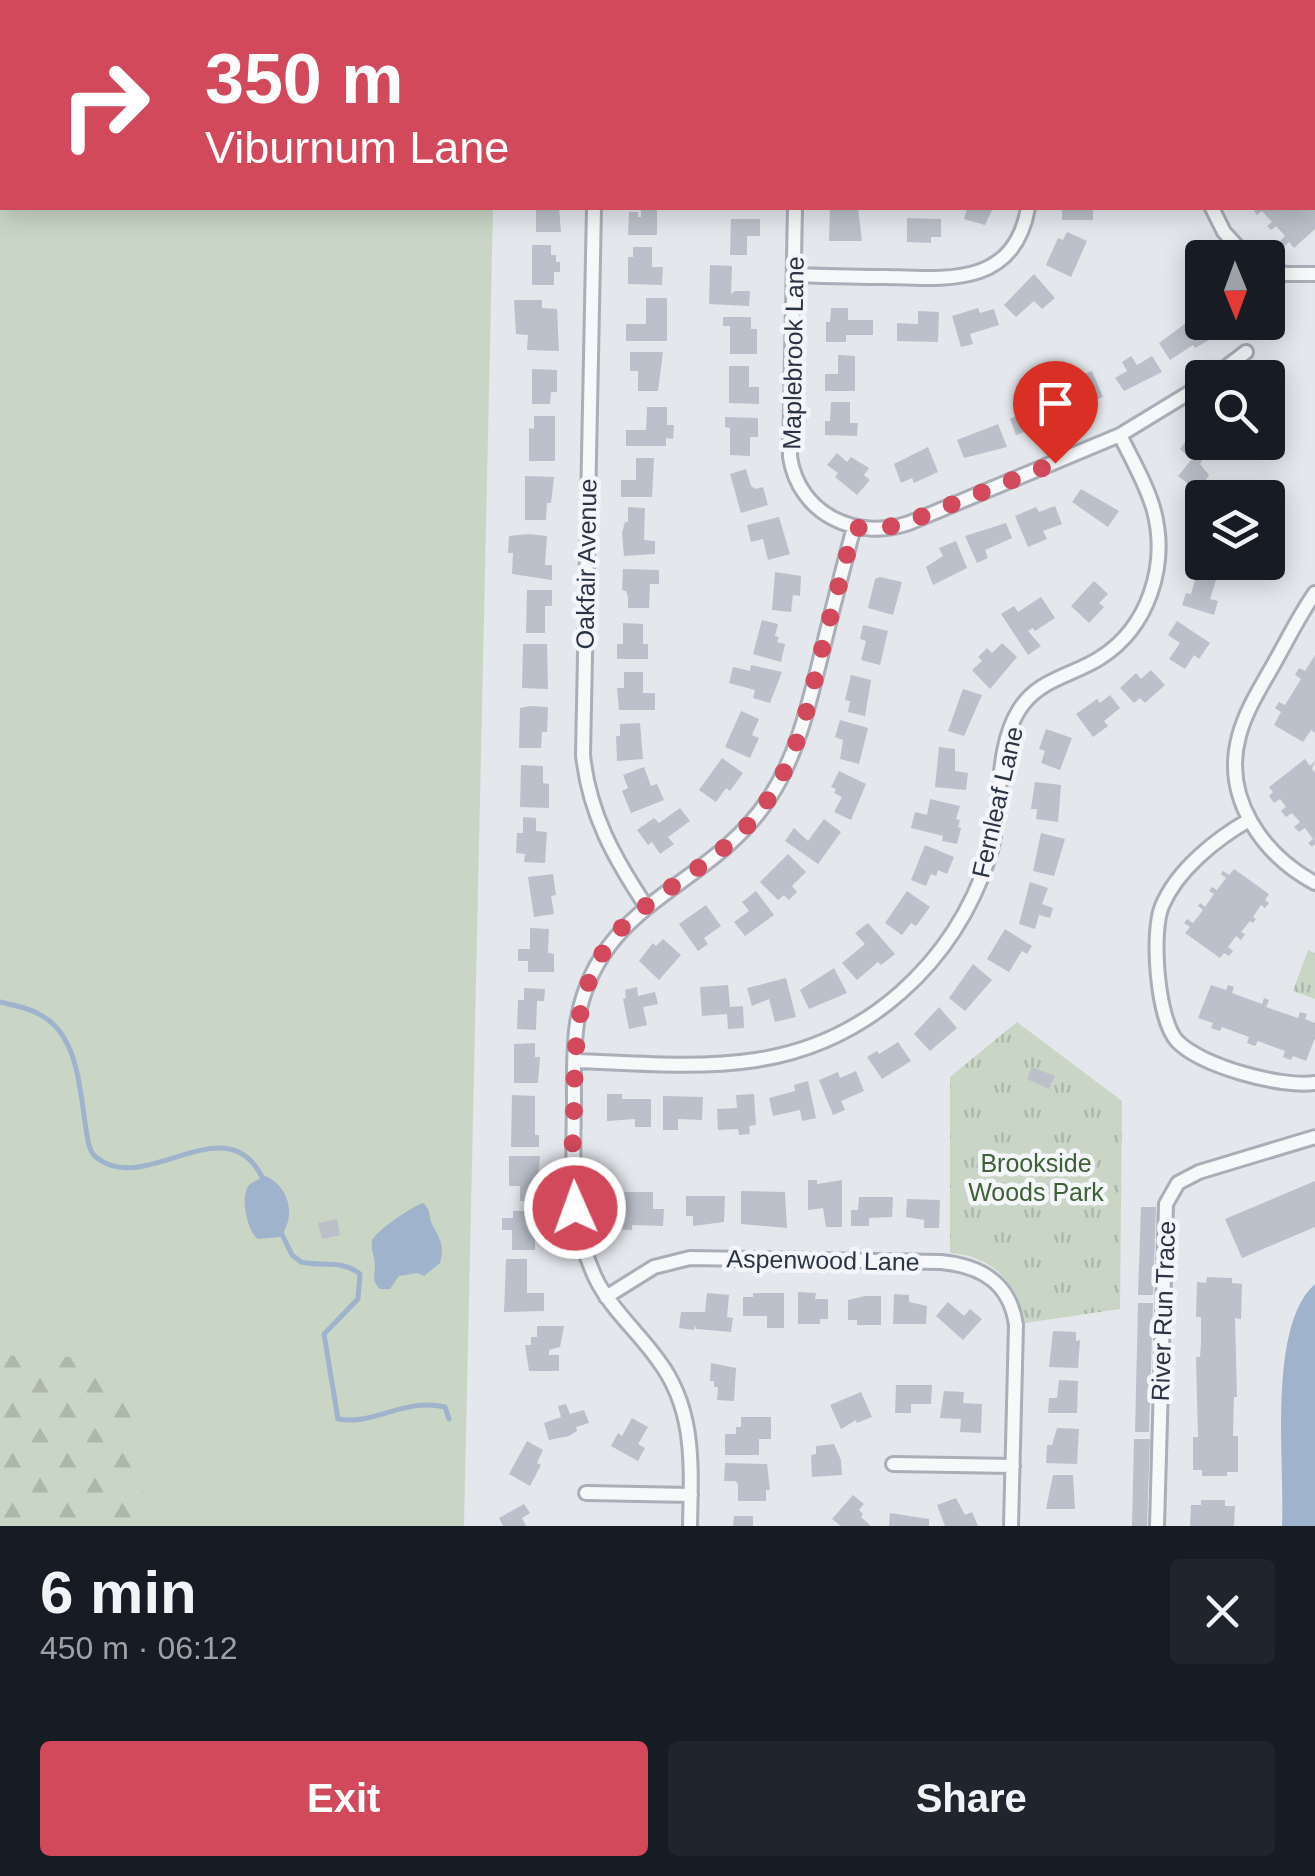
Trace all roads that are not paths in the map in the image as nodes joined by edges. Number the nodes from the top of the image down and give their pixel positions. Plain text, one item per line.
1 (594, 210) edge
2 (795, 210) edge
3 (1028, 210) edge
4 (1213, 210) edge
5 (1231, 240) edge
6 (1285, 272) edge
7 (1315, 274) edge
8 (794, 275) junction
9 (1246, 352) dead end
10 (1236, 360) edge
11 (1185, 395) edge
12 (1120, 436) junction
13 (854, 528) junction
14 (1315, 592) edge
15 (1249, 820) junction
16 (1315, 883) edge
17 (646, 906) junction
18 (575, 1061) junction
19 (1315, 1084) edge
20 (1315, 1137) edge
21 (606, 1297) junction
22 (893, 1464) dead end
23 (1012, 1466) junction
24 (586, 1493) dead end
25 (690, 1495) junction
26 (690, 1526) edge
27 (1011, 1526) edge
28 (1157, 1526) edge

1 - 17 street, Oakfair Avenue
2 - 8 street, Maplebrook Lane
3 - 8 street
4 - 5 street
6 - 7 street
8 - 13 street, Maplebrook Lane
9 - 10 street
11 - 12 street
12 - 13 street
12 - 18 street, Fernleaf Lane
13 - 17 street
14 - 15 street
15 - 16 street
15 - 19 street
17 - 18 street
18 - 21 street
20 - 28 street, River Run Trace
21 - 23 street, Aspenwood Lane
21 - 25 street
22 - 23 street
23 - 27 street
24 - 25 street
25 - 26 street

